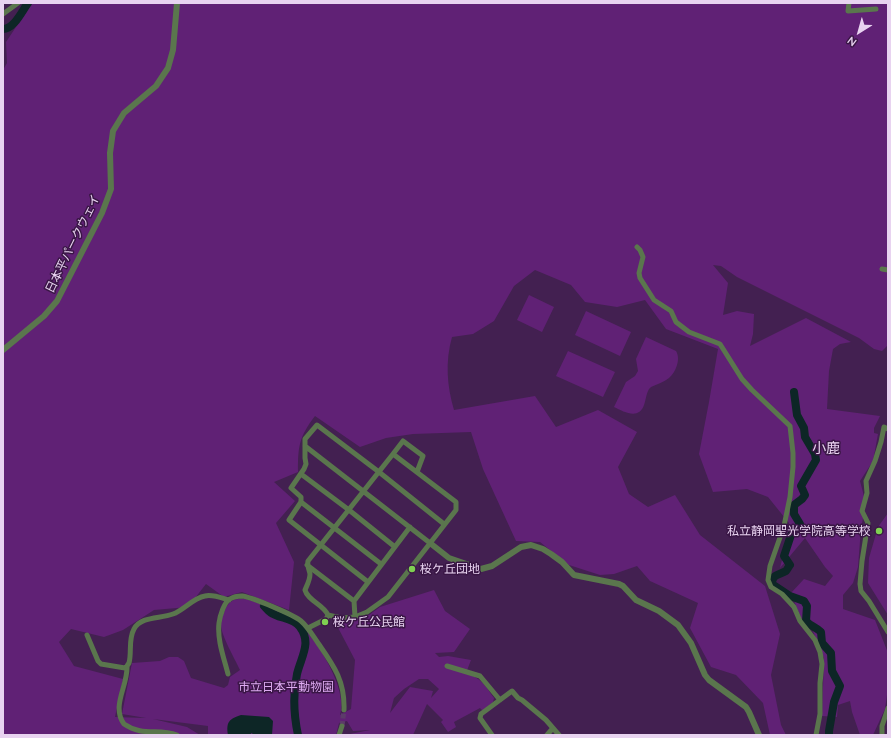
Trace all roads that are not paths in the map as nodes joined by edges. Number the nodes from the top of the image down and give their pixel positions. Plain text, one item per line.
1 (18, 3) edge
2 (177, 3) edge
3 (849, 3) edge
4 (876, 9) dead end
5 (3, 14) edge
6 (637, 247) dead end
7 (3, 350) edge
8 (888, 429) edge
9 (305, 446) junction
10 (393, 454) junction
11 (379, 472) junction
12 (417, 472) junction
13 (301, 474) junction
14 (364, 491) junction
15 (301, 502) junction
16 (349, 510) junction
17 (444, 524) junction
18 (410, 527) junction
19 (335, 528) junction
20 (430, 543) junction
21 (320, 545) junction
22 (395, 547) junction
23 (382, 564) junction
24 (307, 565) junction
25 (368, 582) junction
26 (229, 600) junction
27 (354, 601) junction
28 (328, 615) junction
29 (355, 617) junction
30 (308, 628) junction
31 (888, 632) edge
32 (87, 635) dead end
33 (127, 666) junction
34 (447, 666) dead end
35 (228, 674) dead end
36 (500, 700) junction
37 (888, 708) edge
38 (344, 710) tunnel mouth
39 (342, 726) tunnel mouth
40 (553, 728) junction
41 (177, 735) edge
42 (339, 735) edge
43 (492, 735) edge
44 (547, 735) edge
45 (559, 735) edge
46 (759, 735) edge
47 (816, 735) edge
48 (882, 735) edge

1 - 5 street
2 - 7 street, 日本平パークウェイ
3 - 4 street
6 - 47 street
8 - 31 street
9 - 11 street
9 - 13 street
9 - 14 street
10 - 11 street
10 - 12 street
10 - 12 street
11 - 14 street
11 - 17 street
12 - 17 street
13 - 15 street
13 - 16 street
14 - 16 street
14 - 18 street
15 - 19 street
15 - 21 street
16 - 19 street
16 - 22 street
17 - 20 street
18 - 20 street
18 - 22 street
19 - 21 street
19 - 23 street
20 - 29 street
20 - 46 street
21 - 24 street
21 - 25 street
22 - 23 street
23 - 25 street
24 - 27 street
24 - 28 street
25 - 27 street
26 - 30 street
26 - 33 street
26 - 35 street
27 - 29 street
28 - 29 street
28 - 30 street
30 - 38 street
32 - 33 street
33 - 41 street
34 - 36 street
36 - 40 street
36 - 43 street
37 - 48 street
39 - 42 street
40 - 44 street
40 - 45 street

